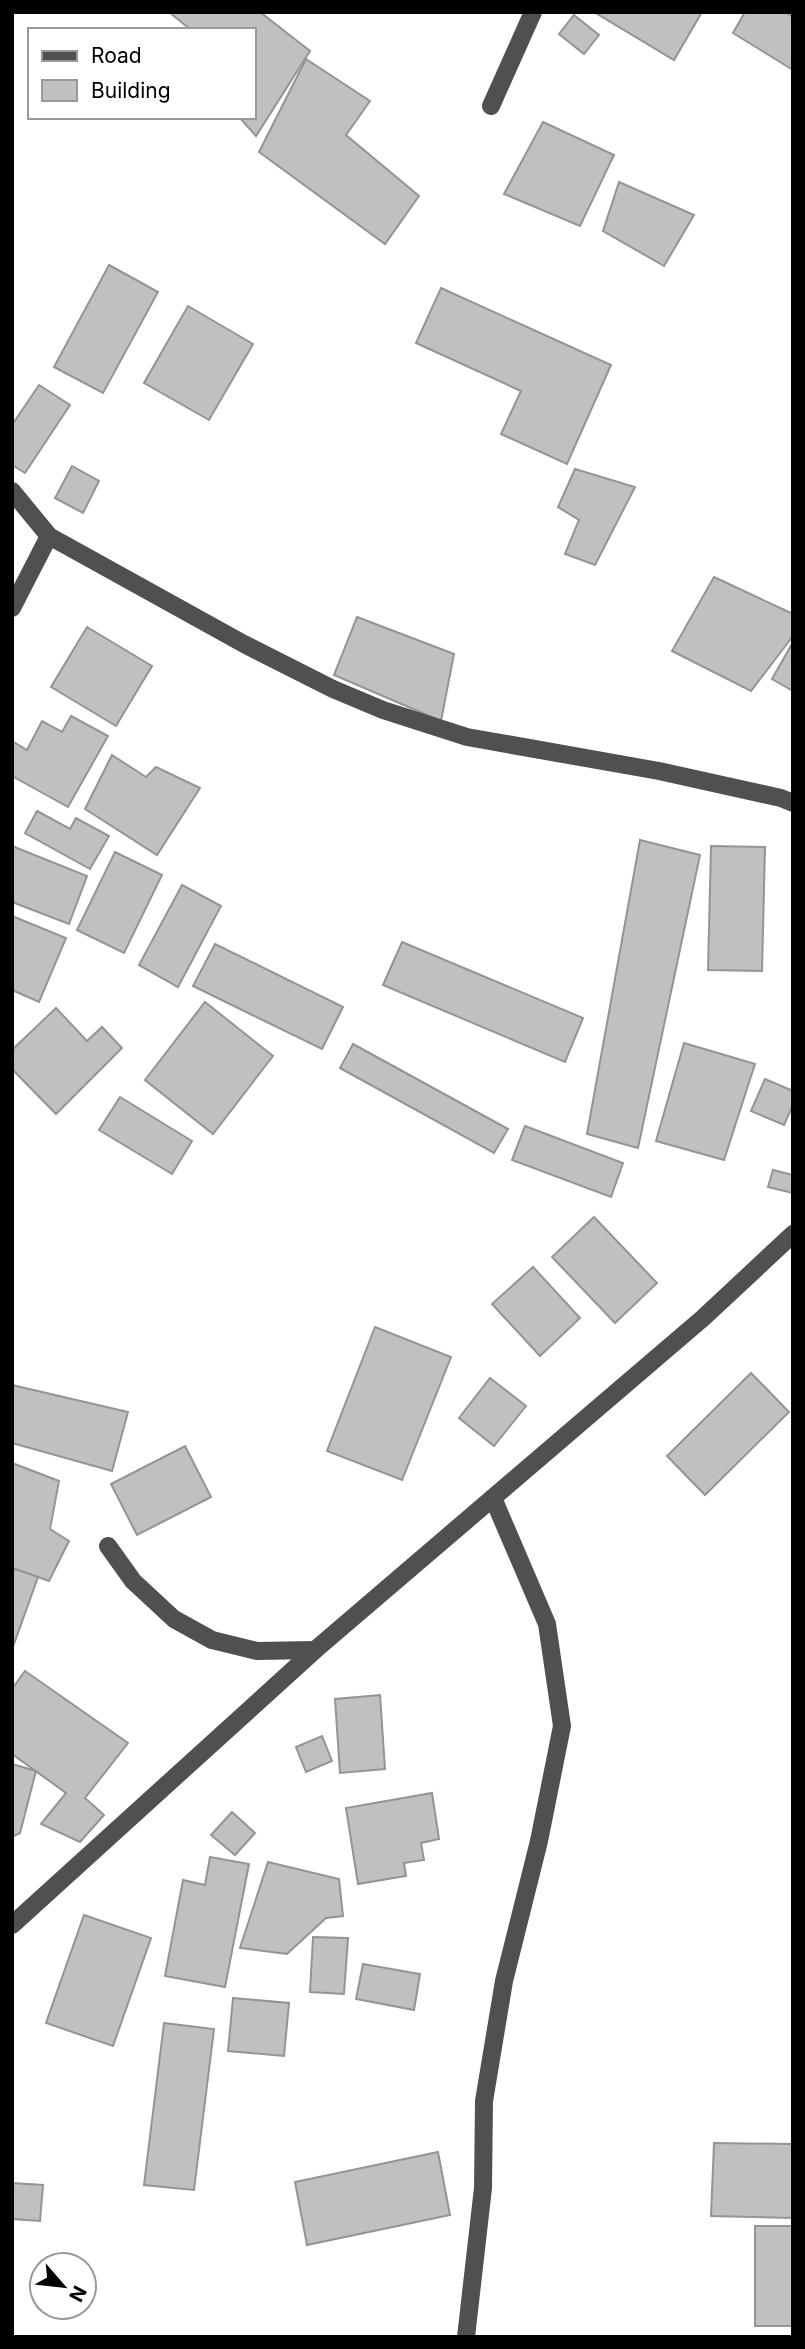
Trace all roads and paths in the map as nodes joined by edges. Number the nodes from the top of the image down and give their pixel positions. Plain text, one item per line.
1 (533, 12) edge
2 (491, 106) dead end
3 (12, 491) edge
4 (49, 536) junction
5 (12, 607) edge
6 (793, 803) edge
7 (793, 1234) edge
8 (493, 1498) junction
9 (108, 1546) dead end
10 (315, 1650) junction
11 (12, 1925) edge
12 (466, 2337) edge

1 - 2 street
3 - 4 street
4 - 5 street
4 - 6 street
7 - 8 street
8 - 10 street
8 - 12 street
9 - 10 street
10 - 11 street

